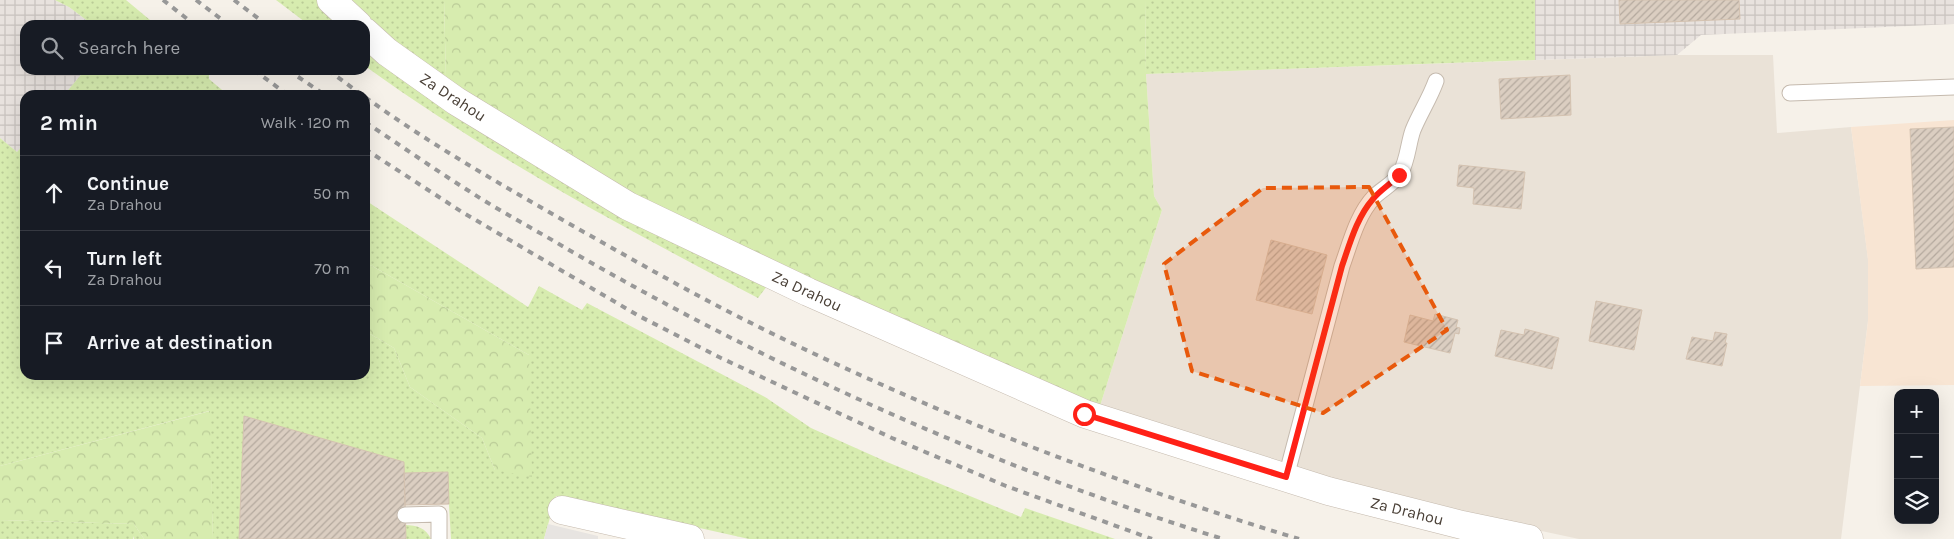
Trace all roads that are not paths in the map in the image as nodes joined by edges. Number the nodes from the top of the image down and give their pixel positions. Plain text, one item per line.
1 (331, 0) edge
2 (353, 20) edge
3 (370, 37) edge
4 (1436, 82) dead end
5 (1954, 87) edge
6 (1790, 93) dead end
7 (1286, 477) junction
8 (562, 510) dead end
9 (405, 515) dead end
10 (439, 539) edge
11 (690, 539) edge
12 (1529, 539) edge

1 - 2 street
3 - 7 street, Za Drahou
4 - 7 lane
5 - 6 lane
7 - 12 street, Za Drahou
8 - 11 street
9 - 10 lane

